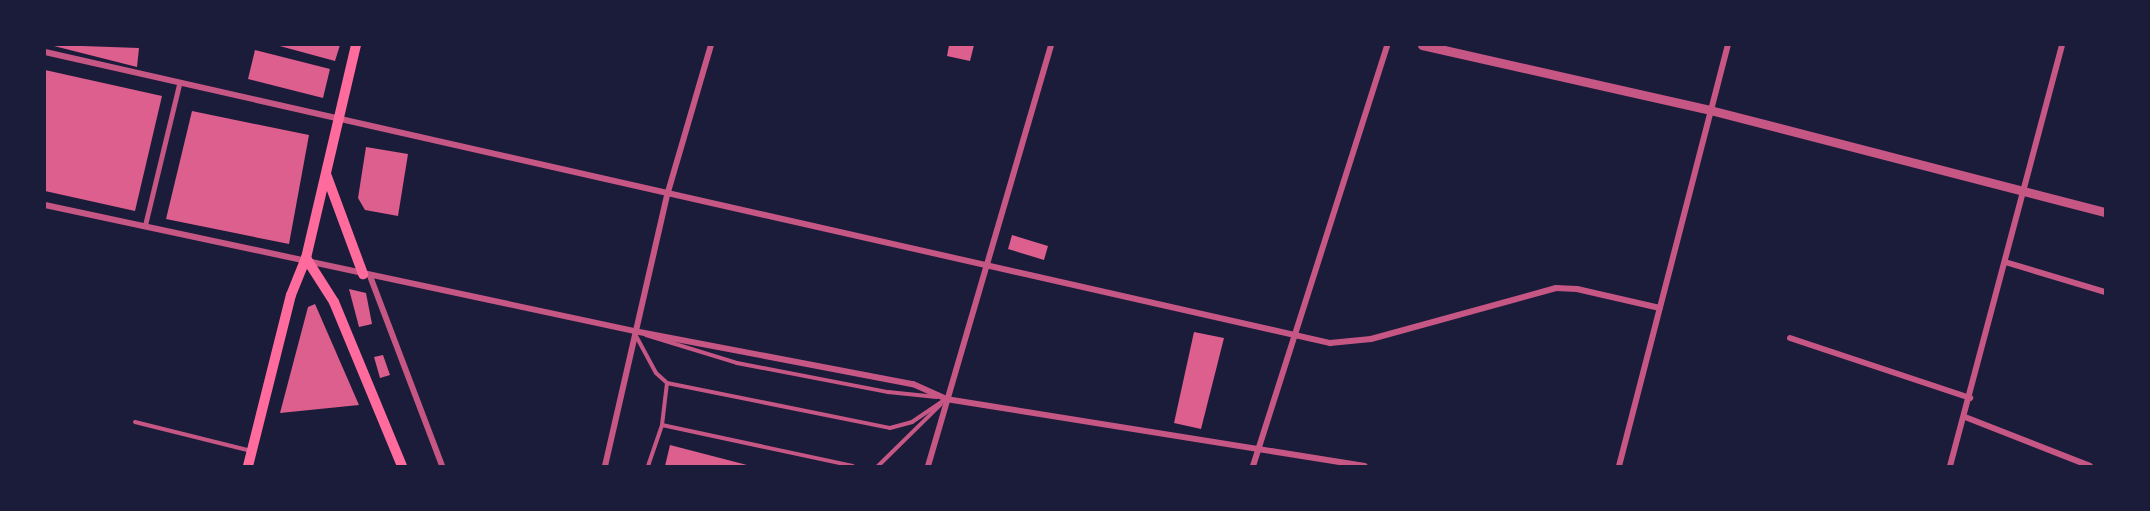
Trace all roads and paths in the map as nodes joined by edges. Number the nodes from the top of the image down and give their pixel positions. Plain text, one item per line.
1 (356, 45) edge
2 (711, 45) edge
3 (1051, 45) edge
4 (1387, 45) edge
5 (1422, 45) edge
6 (1728, 45) edge
7 (2062, 45) edge
8 (45, 52) edge
9 (179, 84) junction
10 (1710, 110) junction
11 (337, 120) junction
12 (326, 174) junction
13 (669, 192) junction
14 (2022, 192) junction
15 (45, 205) edge
16 (2105, 213) edge
17 (145, 225) junction
18 (306, 258) junction
19 (2005, 262) junction
20 (989, 265) junction
21 (366, 275) junction
22 (2105, 292) edge
23 (1660, 308) junction
24 (634, 331) junction
25 (1296, 335) junction
26 (1790, 338) dead end
27 (668, 383) junction
28 (1970, 398) junction
29 (946, 399) junction
30 (1965, 417) junction
31 (135, 422) dead end
32 (662, 425) junction
33 (1259, 449) junction
34 (252, 451) junction
35 (248, 466) edge
36 (402, 466) edge
37 (442, 466) edge
38 (605, 466) edge
39 (648, 466) edge
40 (853, 466) edge
41 (878, 466) edge
42 (928, 466) edge
43 (1253, 466) edge
44 (1365, 466) edge
45 (1619, 466) edge
46 (1950, 466) edge
47 (2090, 466) edge

1 - 11 main road
2 - 13 street
3 - 20 street
4 - 25 street
5 - 10 street
6 - 10 street
7 - 14 street
8 - 9 street
9 - 11 street
9 - 17 street
10 - 14 street
10 - 23 street
11 - 12 main road
11 - 13 street
12 - 18 main road
12 - 21 main road
13 - 20 street
13 - 24 street
14 - 16 street
14 - 19 street
15 - 17 street
17 - 18 street
18 - 21 street
18 - 34 main road
18 - 36 main road
19 - 22 street
19 - 28 street
20 - 25 street
20 - 29 street
21 - 24 street
21 - 37 street
23 - 25 street
23 - 45 street
24 - 27 lane
24 - 29 lane
24 - 29 street
24 - 38 street
25 - 33 street
26 - 28 street
27 - 29 lane
27 - 32 lane
28 - 30 street
29 - 33 street
29 - 41 lane
29 - 42 street
30 - 46 street
30 - 47 street
31 - 34 lane
32 - 39 lane
32 - 40 lane
33 - 43 street
33 - 44 street
34 - 35 main road

